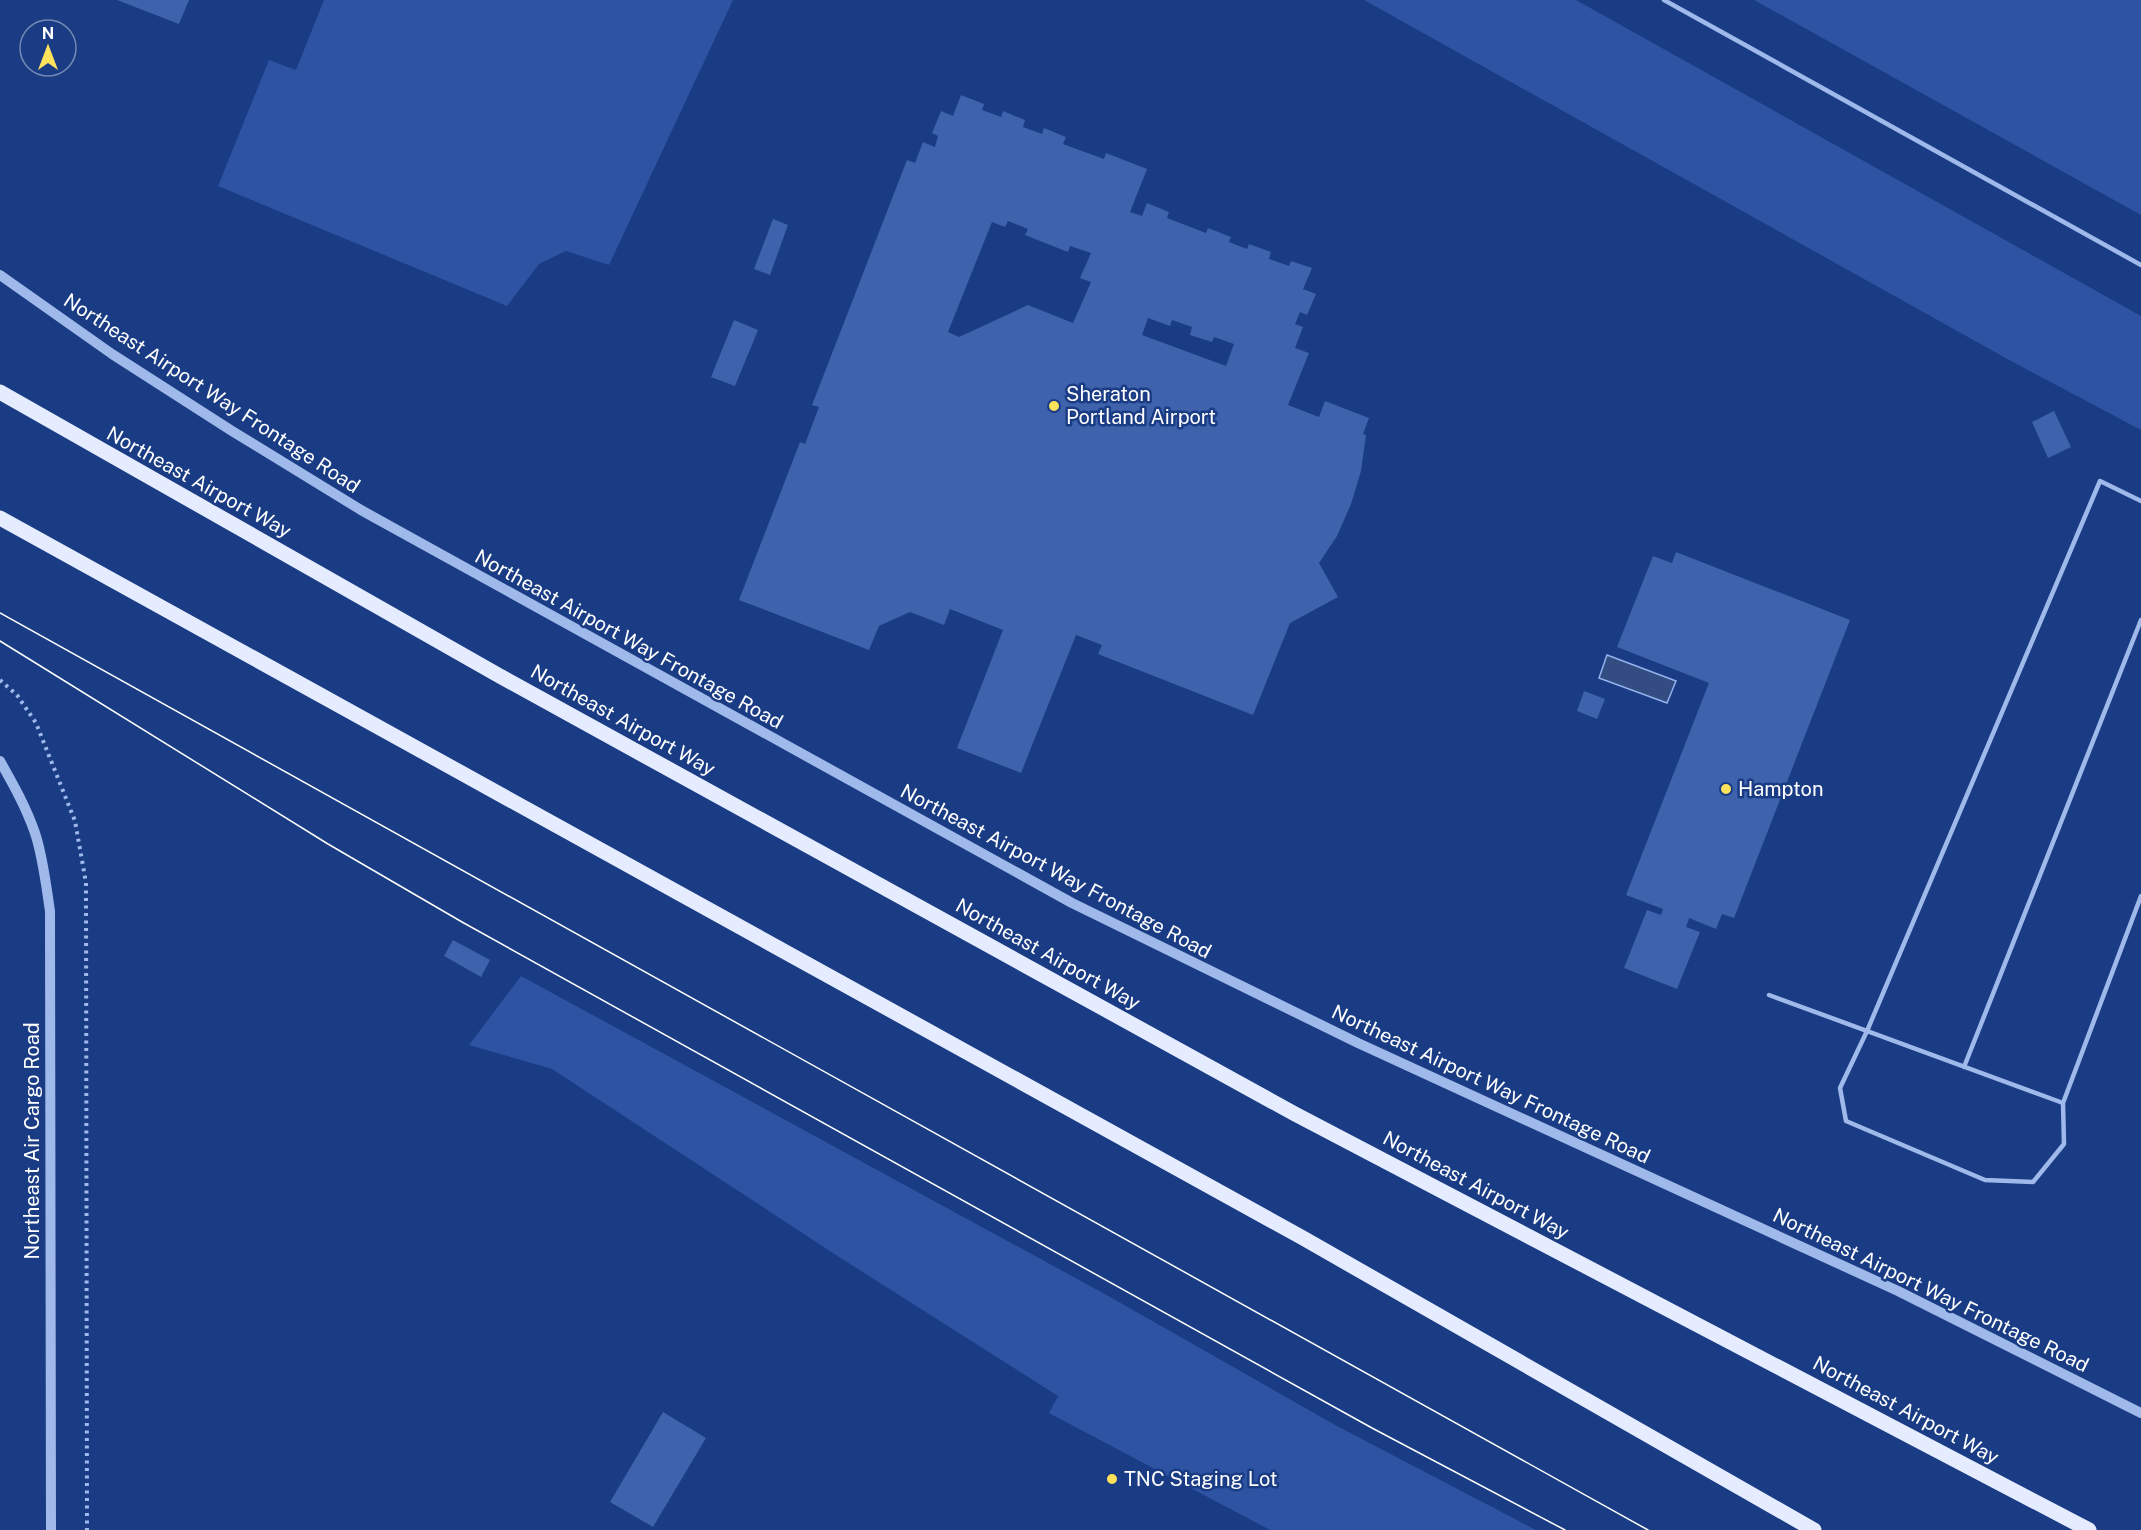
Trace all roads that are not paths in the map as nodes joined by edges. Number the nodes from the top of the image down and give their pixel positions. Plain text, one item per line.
1 (1664, 0) edge
2 (2141, 265) edge
3 (0, 275) edge
4 (0, 392) edge
5 (2141, 501) edge
6 (0, 518) edge
7 (2141, 620) edge
8 (0, 761) edge
9 (2141, 896) edge
10 (1769, 995) dead end
11 (1867, 1031) junction
12 (1964, 1067) junction
13 (2063, 1103) junction
14 (2141, 1413) edge
15 (51, 1530) edge
16 (1814, 1530) edge
17 (2089, 1530) edge

1 - 2 lane
3 - 14 street, Northeast Airport Way Frontage Road
4 - 17 main road, Northeast Airport Way
5 - 11 lane
6 - 16 main road
7 - 12 lane
8 - 15 street, Northeast Air Cargo Road
9 - 13 lane
10 - 11 lane
11 - 12 lane
11 - 13 lane
12 - 13 lane

